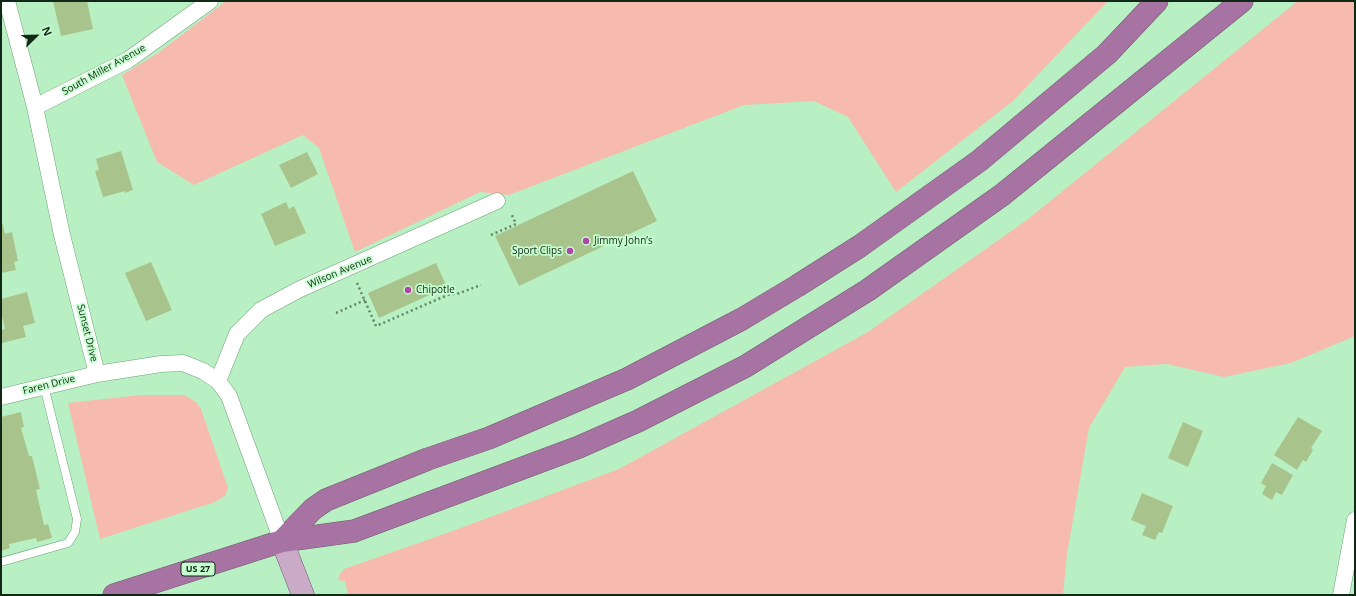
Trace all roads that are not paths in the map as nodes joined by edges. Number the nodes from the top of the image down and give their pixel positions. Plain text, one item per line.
1 (7, 1) edge
2 (210, 1) edge
3 (1157, 1) edge
4 (1242, 1) edge
5 (35, 107) junction
6 (497, 201) dead end
7 (97, 374) junction
8 (218, 381) junction
9 (44, 386) junction
10 (1, 397) edge
11 (1355, 520) edge
12 (282, 541) junction
13 (1, 562) edge
14 (114, 595) edge
15 (303, 595) edge
16 (1341, 595) edge

1 - 5 street, Sunset Drive
2 - 5 street, South Miller Avenue
3 - 12 highway
4 - 12 highway
5 - 7 street, Sunset Drive
6 - 8 street, Wilson Avenue
7 - 8 street, Sunset Drive
7 - 9 street, Faren Drive
8 - 12 street, Sunset Drive
9 - 10 street, Faren Drive
9 - 13 lane
11 - 16 street
12 - 14 highway, US 27
12 - 15 main road

